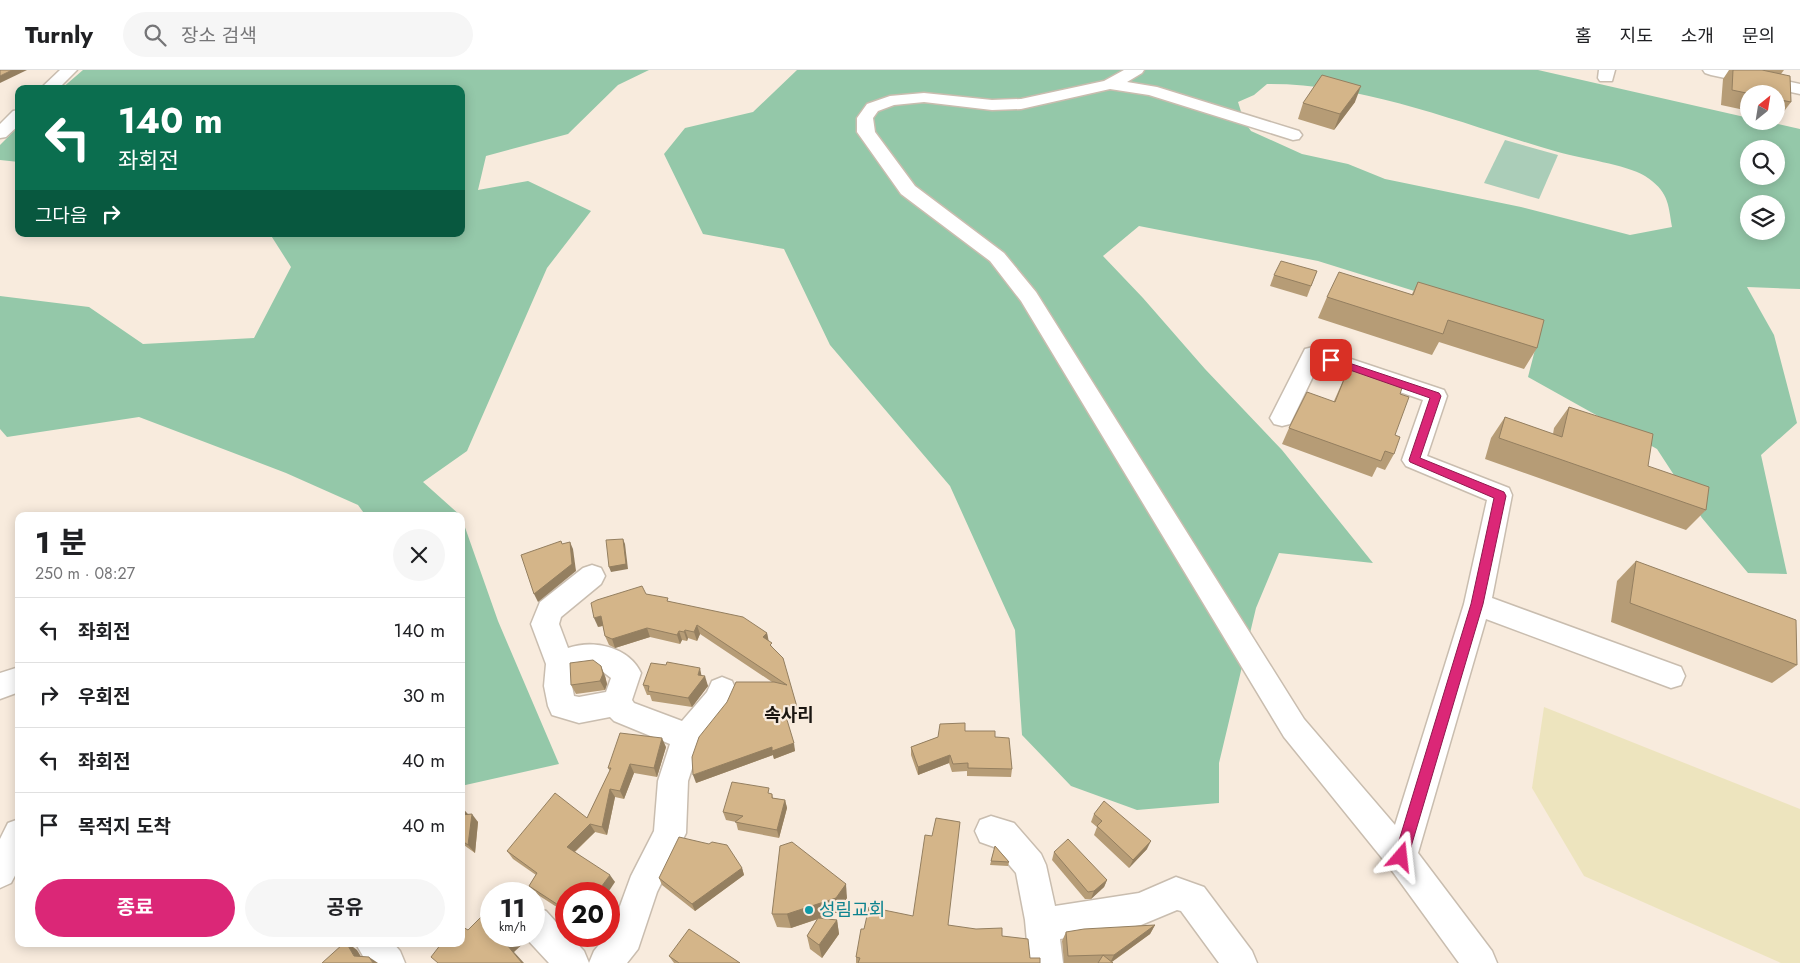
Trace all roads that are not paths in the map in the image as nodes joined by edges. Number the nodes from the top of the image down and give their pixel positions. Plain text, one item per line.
1 (69, 70) edge
2 (1136, 70) edge
3 (1711, 70) edge
4 (1110, 84) junction
5 (52, 85) edge
6 (1800, 89) edge
7 (15, 119) edge
8 (0, 133) edge
9 (1293, 135) dead end
10 (1282, 418) dead end
11 (592, 576) dead end
12 (1477, 604) junction
13 (560, 664) junction
14 (1671, 676) dead end
15 (15, 680) edge
16 (0, 686) edge
17 (722, 690) dead end
18 (616, 702) junction
19 (687, 736) junction
20 (991, 831) dead end
21 (15, 842) edge
22 (1401, 857) junction
23 (0, 872) edge
24 (1042, 925) junction
25 (545, 935) edge
26 (375, 947) edge
27 (388, 963) edge
28 (572, 963) edge
29 (606, 963) edge
30 (1046, 963) edge
31 (1240, 963) edge
32 (1480, 963) edge

1 - 5 street
2 - 4 street
3 - 6 street
4 - 9 street
4 - 22 street
7 - 8 street
10 - 12 street
11 - 13 street
12 - 14 street
12 - 22 street
13 - 18 street
13 - 18 street
15 - 16 street
17 - 19 street
18 - 19 street
19 - 29 street
20 - 24 street
21 - 23 street
22 - 32 street
24 - 30 street
24 - 31 street
25 - 28 street
26 - 27 street

